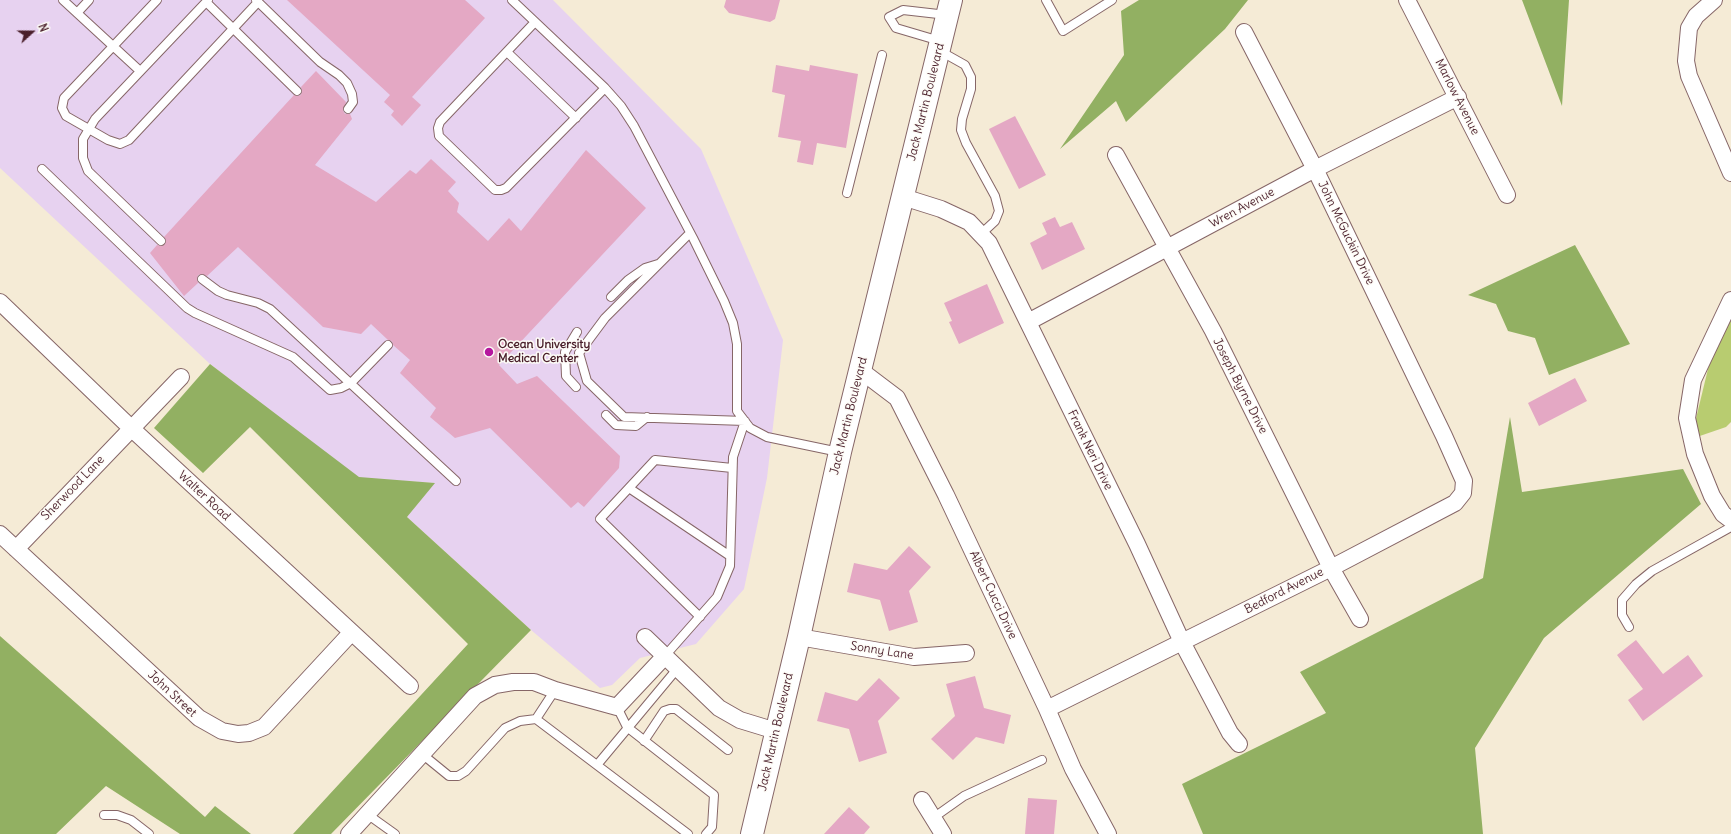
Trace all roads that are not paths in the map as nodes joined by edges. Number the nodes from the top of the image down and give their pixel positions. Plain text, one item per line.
1 (63, 0) edge
2 (89, 0) edge
3 (157, 0) edge
4 (512, 0) edge
5 (1046, 0) edge
6 (1112, 0) edge
7 (1407, 0) edge
8 (1714, 0) edge
9 (207, 1) edge
10 (257, 1) edge
11 (1101, 3) edge
12 (949, 8) edge
13 (77, 13) junction
14 (535, 22) junction
15 (233, 28) junction
16 (1244, 32) dead end
17 (940, 46) junction
18 (114, 47) junction
19 (507, 52) junction
20 (882, 55) dead end
21 (140, 71) junction
22 (605, 88) junction
23 (297, 91) dead end
24 (1458, 97) junction
25 (348, 109) dead end
26 (576, 118) junction
27 (88, 129) junction
28 (1116, 154) dead end
29 (42, 169) dead end
30 (1315, 169) junction
31 (1731, 173) edge
32 (847, 193) dead end
33 (1507, 195) dead end
34 (903, 196) junction
35 (690, 233) junction
36 (981, 234) junction
37 (161, 241) dead end
38 (1167, 248) junction
39 (660, 263) junction
40 (202, 279) dead end
41 (611, 297) dead end
42 (1731, 300) edge
43 (0, 302) edge
44 (1028, 322) junction
45 (576, 332) dead end
46 (388, 345) dead end
47 (860, 370) junction
48 (181, 377) dead end
49 (351, 383) junction
50 (576, 386) dead end
51 (606, 415) dead end
52 (647, 417) junction
53 (745, 421) junction
54 (131, 428) junction
55 (1444, 436) joint
56 (840, 452) junction
57 (732, 468) junction
58 (456, 481) dead end
59 (629, 488) junction
60 (1731, 520) edge
61 (1731, 528) edge
62 (0, 534) edge
63 (16, 548) junction
64 (730, 556) junction
65 (1331, 568) junction
66 (700, 617) junction
67 (1360, 619) dead end
68 (1629, 627) dead end
69 (351, 632) junction
70 (644, 637) dead end
71 (799, 637) junction
72 (1182, 642) junction
73 (966, 653) dead end
74 (664, 657) junction
75 (677, 669) junction
76 (410, 686) dead end
77 (554, 690) junction
78 (617, 707) junction
79 (1046, 709) junction
80 (536, 719) junction
81 (627, 728) junction
82 (776, 730) junction
83 (644, 741) junction
84 (1239, 744) dead end
85 (728, 750) dead end
86 (422, 754) junction
87 (1042, 760) dead end
88 (597, 765) junction
89 (922, 800) dead end
90 (367, 814) junction
91 (104, 815) dead end
92 (933, 818) junction
93 (685, 833) edge
94 (149, 834) edge
95 (349, 834) edge
96 (395, 834) edge
97 (706, 834) edge
98 (752, 834) edge
99 (943, 834) edge
100 (1108, 834) edge

1 - 13 lane
2 - 13 lane
3 - 18 lane
4 - 14 lane
5 - 11 lane
6 - 11 lane
7 - 24 street, Marlow Avenue
8 - 31 street
9 - 15 lane
9 - 21 lane
10 - 15 lane
10 - 25 lane
12 - 17 street, Jack Martin Boulevard
12 - 17 lane
13 - 18 lane
14 - 19 lane
14 - 22 lane
15 - 23 lane
15 - 27 lane
16 - 30 street, John McGuckin Drive
17 - 34 street, Jack Martin Boulevard
17 - 36 lane
18 - 21 lane
18 - 27 lane
19 - 26 lane
19 - 26 lane
20 - 32 lane
21 - 27 lane
22 - 26 lane
22 - 35 lane
24 - 30 street, Wren Avenue
24 - 33 street, Marlow Avenue
27 - 37 lane
28 - 38 street, Joseph Byrne Drive
29 - 49 lane
30 - 38 street, Wren Avenue
30 - 55 street, John McGuckin Drive
34 - 36 street, Frank Neri Drive
34 - 47 street, Jack Martin Boulevard
35 - 39 lane
35 - 53 lane
36 - 44 street, Frank Neri Drive
38 - 44 street, Wren Avenue
38 - 65 street, Joseph Byrne Drive
39 - 41 lane
39 - 52 lane
40 - 49 lane
42 - 60 street
43 - 54 street, Walter Road
44 - 72 street, Frank Neri Drive
45 - 50 lane
46 - 49 lane
47 - 56 street, Jack Martin Boulevard
47 - 79 street, Albert Cucci Drive
48 - 54 street, Sherwood Lane
49 - 58 lane
51 - 52 lane
52 - 53 lane
53 - 56 lane
53 - 57 lane
54 - 63 street, Sherwood Lane
54 - 69 street, Walter Road
55 - 65 street, Bedford Avenue
56 - 71 street, Jack Martin Boulevard
57 - 59 lane
57 - 64 lane
59 - 64 lane
59 - 66 lane
61 - 68 lane
62 - 63 street, John Street
63 - 69 street, John Street
64 - 66 lane
65 - 67 street, Joseph Byrne Drive
65 - 72 street, Bedford Avenue
66 - 74 lane
69 - 76 street, Walter Road
70 - 74 street
71 - 73 street, Sonny Lane
71 - 82 street, Jack Martin Boulevard
72 - 79 street, Bedford Avenue
72 - 84 street, Frank Neri Drive
74 - 75 street
74 - 78 street
75 - 81 lane
75 - 82 street
77 - 78 street
77 - 80 lane
77 - 86 street
78 - 81 lane
79 - 100 street, Albert Cucci Drive
80 - 86 lane
80 - 88 lane
81 - 83 lane
81 - 88 lane
82 - 98 street, Jack Martin Boulevard
83 - 85 lane
83 - 97 lane
86 - 90 street
87 - 92 lane
88 - 93 lane
89 - 92 street
90 - 95 street
90 - 96 lane
91 - 94 lane
92 - 99 street

